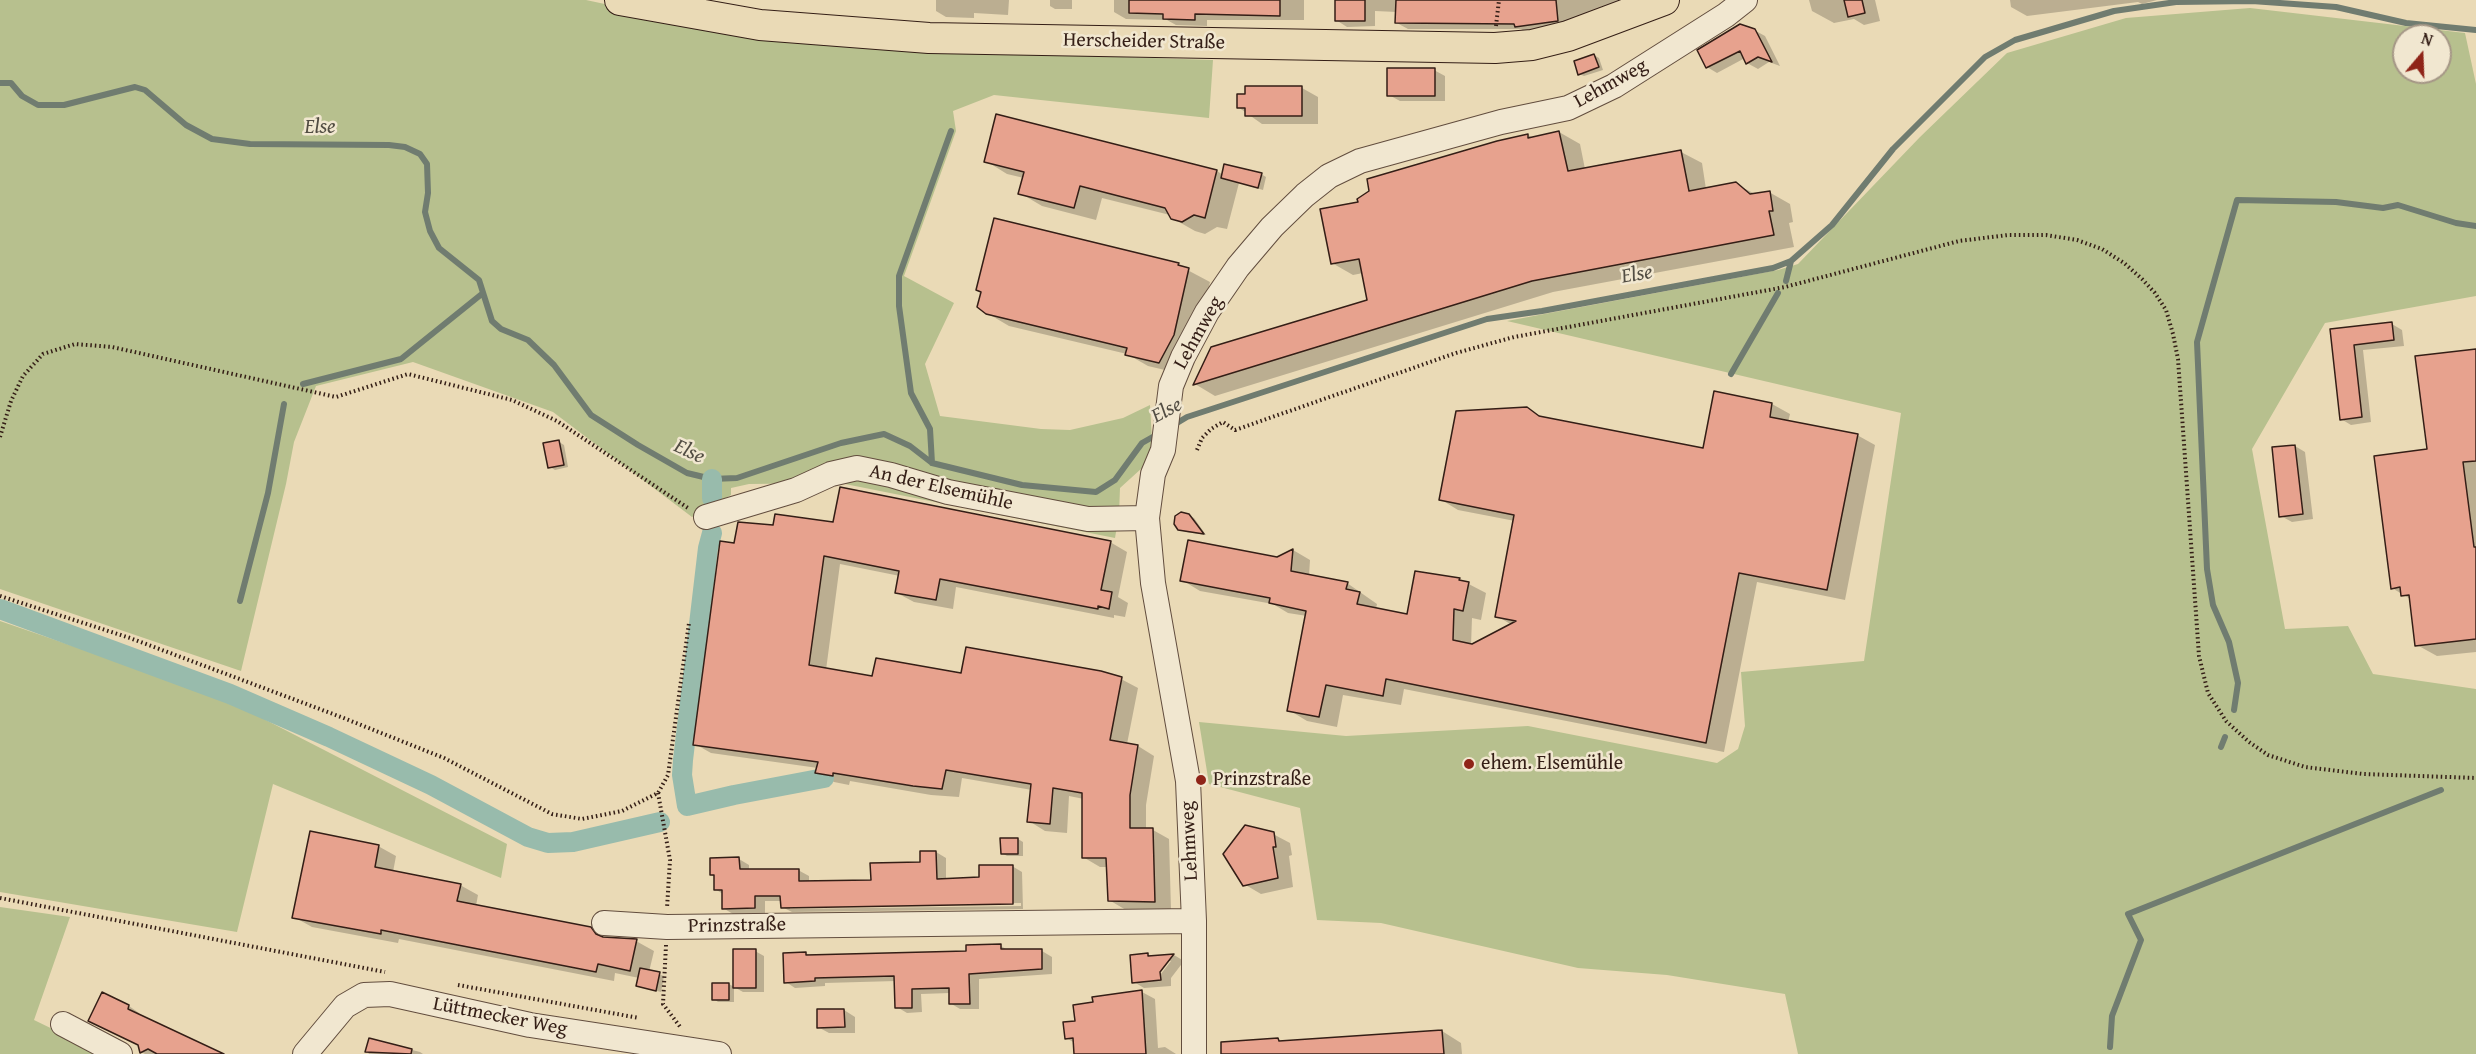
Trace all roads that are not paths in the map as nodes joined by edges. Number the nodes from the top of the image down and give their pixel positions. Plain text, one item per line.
1 (620, 0) edge
2 (1664, 0) edge
3 (1745, 0) edge
4 (662, 4) edge
5 (706, 517) road end
6 (1147, 518) junction
7 (1194, 921) junction
8 (604, 923) dead end
9 (63, 1024) dead end
10 (120, 1054) edge
11 (305, 1054) edge
12 (719, 1054) edge
13 (1194, 1054) edge

1 - 4 main road, Herscheider Straße
2 - 4 main road, Herscheider Straße
3 - 6 street, Lehmweg
5 - 6 street, An der Elsemühle
6 - 7 street, Lehmweg
7 - 8 street, Prinzstraße
7 - 13 street, Lehmweg
9 - 10 street
11 - 12 street, Lüttmecker Weg

